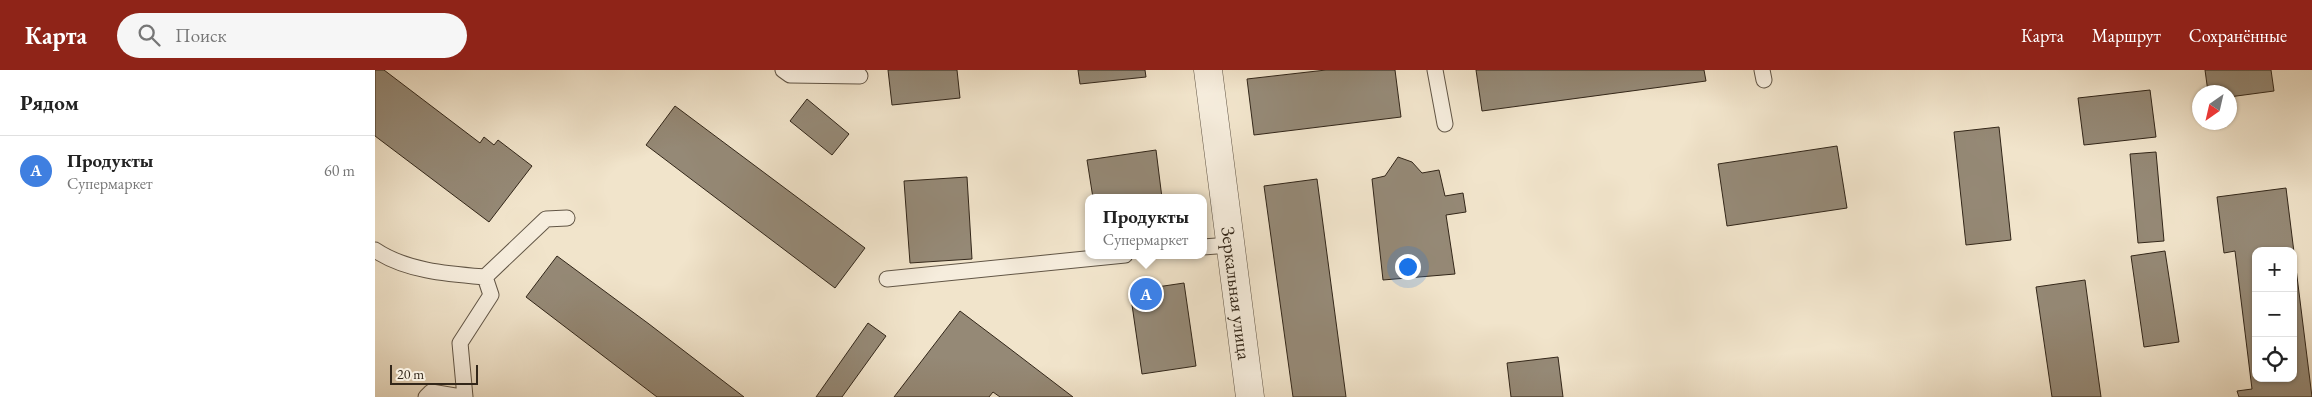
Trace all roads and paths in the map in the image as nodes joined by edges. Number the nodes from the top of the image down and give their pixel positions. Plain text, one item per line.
1 (783, 70) edge
2 (1208, 70) edge
3 (1435, 70) edge
4 (860, 76) dead end
5 (1445, 124) dead end
6 (567, 218) dead end
7 (1230, 245) junction
8 (1207, 247) edge
9 (375, 250) edge
10 (1085, 259) edge
11 (485, 277) junction
12 (887, 279) dead end
13 (426, 397) edge
14 (461, 397) edge
15 (465, 397) edge
16 (1250, 397) edge

1 - 4 lane
2 - 7 street, Зеркальная улица
3 - 5 lane
6 - 11 lane
7 - 8 lane
7 - 16 street, Зеркальная улица
9 - 11 lane
10 - 12 lane
11 - 15 lane
13 - 14 lane

